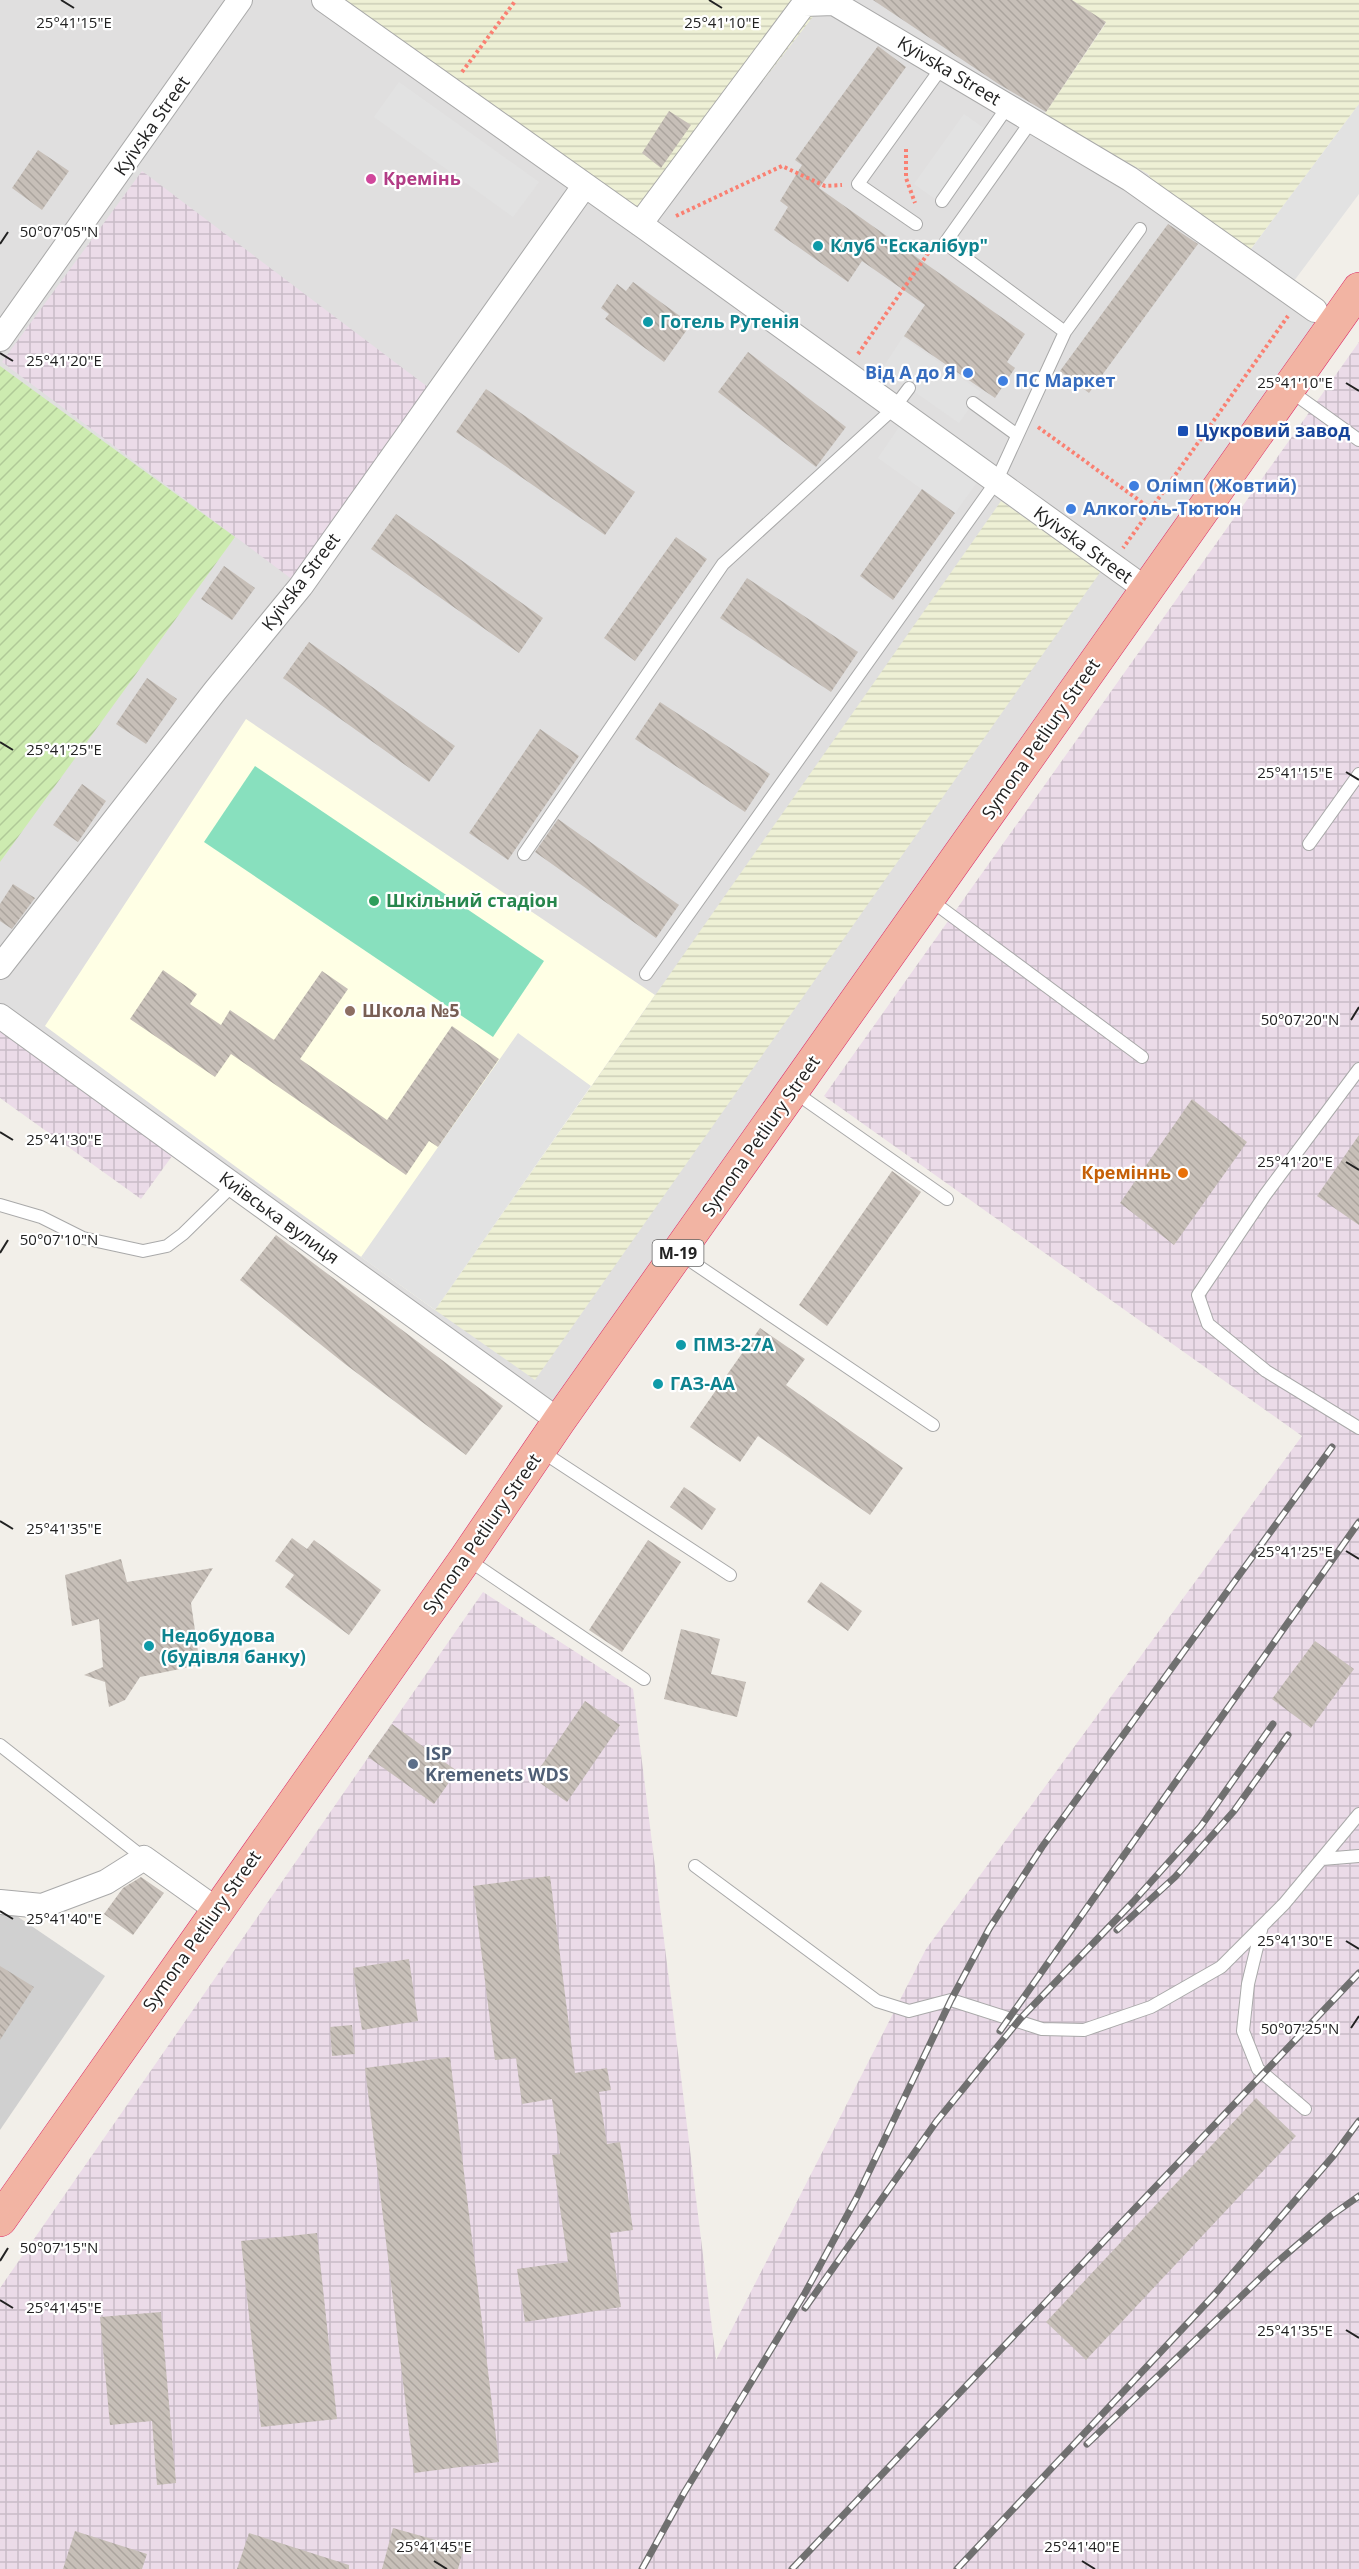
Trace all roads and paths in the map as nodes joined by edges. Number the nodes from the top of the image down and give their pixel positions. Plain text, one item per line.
1 (240, 0) edge
2 (324, 0) edge
3 (516, 0) edge
4 (942, 67) junction
5 (449, 89) junction
6 (1008, 106) junction
7 (905, 117) junction
8 (1032, 120) junction
9 (858, 184) junction
10 (585, 185) junction
11 (942, 201) dead end
12 (916, 208) dead end
13 (916, 224) dead end
14 (644, 227) junction
15 (1140, 229) dead end
16 (932, 248) dead end
17 (1359, 290) edge
18 (1308, 305) joint
19 (1065, 332) junction
20 (0, 339) edge
21 (845, 373) junction
22 (909, 388) dead end
23 (1288, 389) junction
24 (973, 403) dead end
25 (894, 408) junction
26 (1025, 418) junction
27 (1017, 435) junction
28 (1359, 440) edge
29 (996, 482) junction
30 (1151, 509) junction
31 (1119, 553) dead end
32 (1147, 590) junction
33 (1359, 774) edge
34 (1309, 844) dead end
35 (524, 854) dead end
36 (928, 898) junction
37 (0, 967) edge
38 (645, 974) dead end
39 (0, 1016) edge
40 (1142, 1057) dead end
41 (1359, 1068) edge
42 (792, 1090) junction
43 (233, 1185) junction
44 (947, 1199) dead end
45 (0, 1204) edge
46 (678, 1252) junction
47 (559, 1421) junction
48 (933, 1425) dead end
49 (1359, 1428) edge
50 (540, 1450) junction
51 (466, 1558) junction
52 (730, 1575) dead end
53 (644, 1679) dead end
54 (0, 1745) edge
55 (1359, 1814) edge
56 (1359, 1856) edge
57 (144, 1858) junction
58 (1322, 1859) junction
59 (695, 1866) dead end
60 (0, 1902) edge
61 (217, 1910) junction
62 (1263, 1925) junction
63 (1305, 2109) dead end
64 (0, 2220) edge

1 - 20 street, Kyivska Street
2 - 5 street, Kyivska Street
3 - 5 path
4 - 6 street, Kyivska Street
4 - 7 lane
4 - 14 street, Kyivska Street
5 - 10 street, Kyivska Street
6 - 8 street, Kyivska Street
6 - 11 lane
7 - 9 lane
7 - 12 path
8 - 18 street, Kyivska Street
8 - 19 lane
9 - 13 lane
9 - 14 path
10 - 14 street, Kyivska Street
10 - 37 street, Kyivska Street
14 - 21 street, Kyivska Street
15 - 19 lane
16 - 21 path
17 - 23 highway, Symona Petliury Street / М-19
18 - 30 path
19 - 26 lane
21 - 25 street, Kyivska Street
22 - 25 lane
23 - 28 lane
23 - 32 highway, Symona Petliury Street / М-19
24 - 27 lane
25 - 29 street, Kyivska Street
25 - 35 lane
26 - 27 lane
26 - 30 path
27 - 29 lane
29 - 32 street, Kyivska Street
29 - 38 lane
30 - 31 path
32 - 36 highway, Symona Petliury Street / М-19
33 - 34 lane
36 - 40 lane
36 - 42 highway, Symona Petliury Street / М-19
39 - 43 street, Київська вулиця
41 - 49 lane
42 - 44 lane
42 - 46 highway, Symona Petliury Street / М-19
43 - 45 lane
43 - 47 street, Київська вулиця
46 - 47 highway, Symona Petliury Street / М-19
46 - 48 lane
47 - 50 highway, Symona Petliury Street / М-19
50 - 51 highway, Symona Petliury Street / М-19
50 - 52 lane
51 - 53 lane
51 - 61 highway, Symona Petliury Street / М-19
54 - 57 lane
55 - 58 lane
56 - 58 lane
57 - 60 street
57 - 61 street
58 - 62 lane
59 - 62 lane
61 - 64 highway, Symona Petliury Street / М-19
62 - 63 lane

